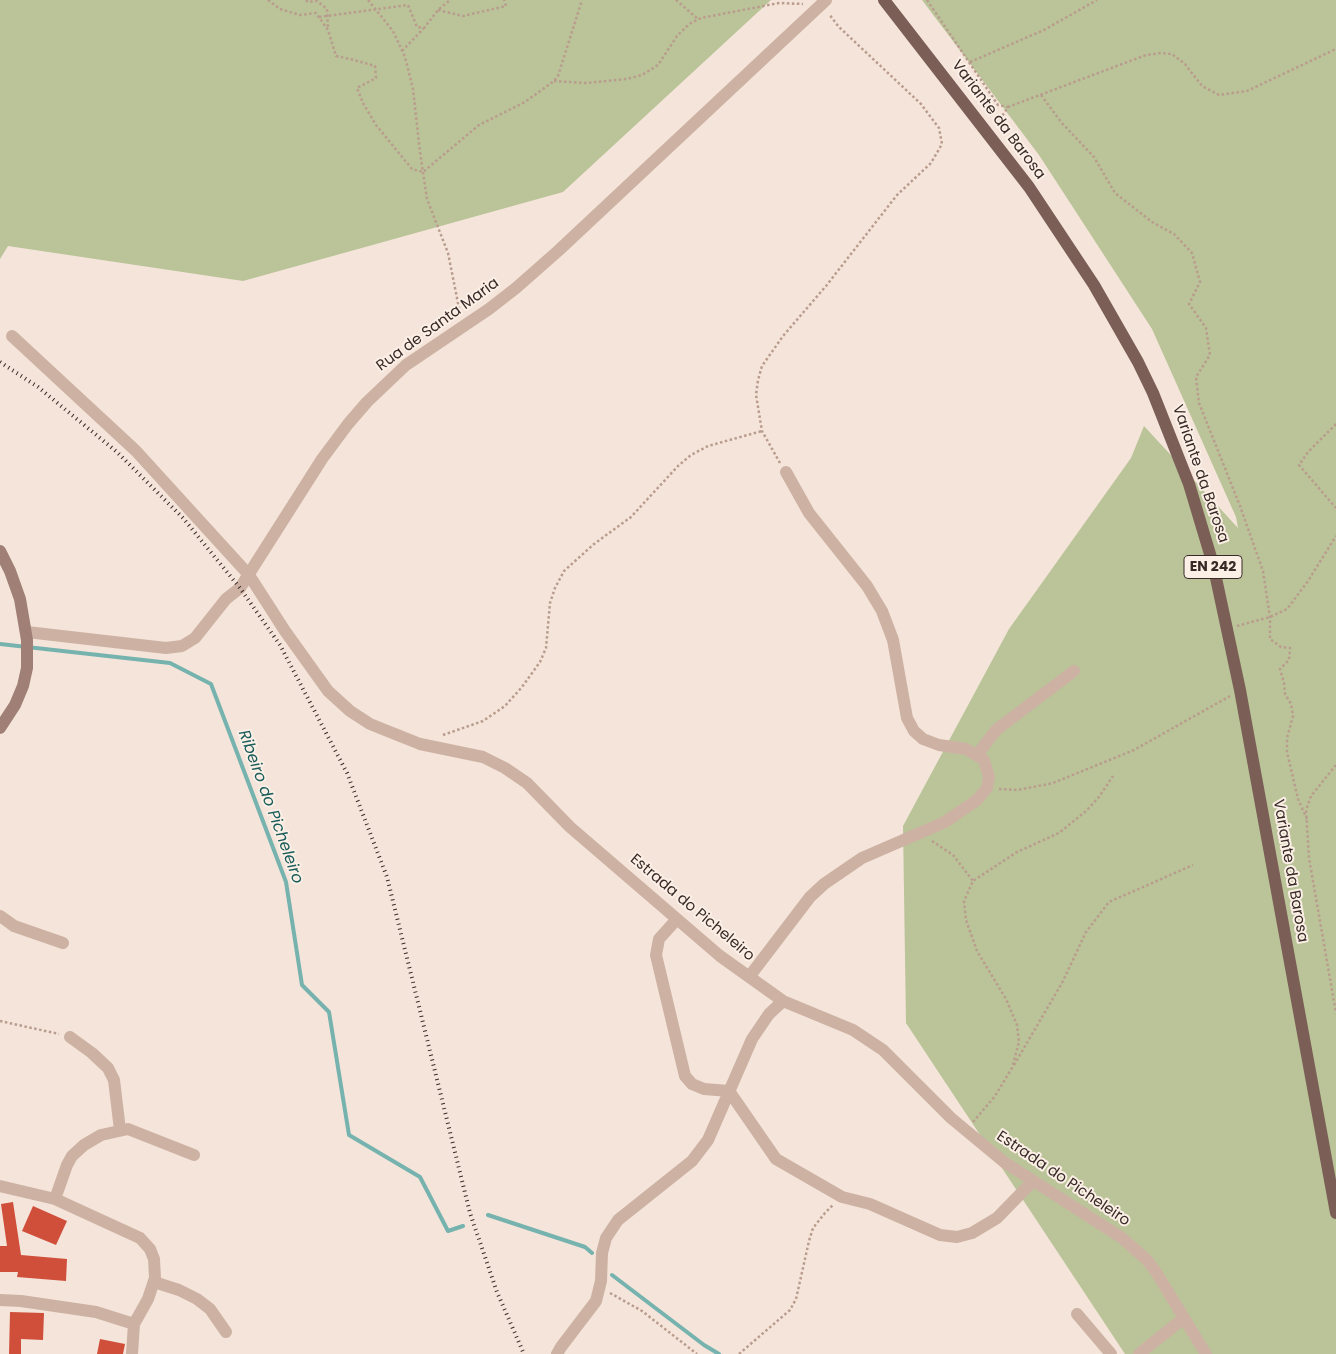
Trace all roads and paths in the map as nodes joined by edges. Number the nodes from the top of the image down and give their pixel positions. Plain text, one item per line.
1 (268, 0) edge
2 (306, 0) edge
3 (368, 0) edge
4 (450, 0) edge
5 (504, 0) edge
6 (582, 0) edge
7 (676, 0) edge
8 (927, 0) edge
9 (1097, 0) edge
10 (823, 2) edge
11 (885, 2) edge
12 (376, 10) junction
13 (438, 10) junction
14 (328, 16) junction
15 (319, 17) junction
16 (698, 19) junction
17 (424, 28) junction
18 (328, 30) junction
19 (1336, 49) edge
20 (402, 50) junction
21 (970, 62) junction
22 (554, 81) junction
23 (1041, 95) junction
24 (423, 172) junction
25 (463, 327) junction
26 (12, 336) dead end
27 (1336, 424) edge
28 (762, 431) junction
29 (786, 472) joint
30 (1336, 508) edge
31 (0, 551) edge
32 (249, 575) junction
33 (27, 636) junction
34 (1074, 671) dead end
35 (1240, 690) junction
36 (0, 728) edge
37 (420, 744) junction
38 (977, 756) junction
39 (1336, 765) edge
40 (1113, 776) dead end
41 (987, 788) junction
42 (1307, 819) junction
43 (917, 834) junction
44 (1193, 865) dead end
45 (972, 881) junction
46 (0, 916) edge
47 (677, 919) junction
48 (63, 943) dead end
49 (749, 977) junction
50 (783, 1001) junction
51 (1336, 1013) edge
52 (0, 1021) edge
53 (70, 1037) joint
54 (1012, 1068) junction
55 (729, 1091) junction
56 (120, 1130) junction
57 (966, 1130) junction
58 (194, 1155) dead end
59 (1033, 1181) junction
60 (0, 1186) edge
61 (842, 1197) junction
62 (55, 1199) junction
63 (1336, 1213) edge
64 (154, 1282) junction
65 (600, 1288) junction
66 (0, 1300) edge
67 (1077, 1314) dead end
68 (1184, 1318) junction
69 (134, 1324) junction
70 (226, 1332) dead end
71 (132, 1354) edge
72 (557, 1354) edge
73 (697, 1354) edge
74 (739, 1354) edge
75 (1111, 1354) edge
76 (1139, 1354) edge
77 (1206, 1354) edge

1 - 15 path
2 - 14 path
3 - 12 path
4 - 13 path
5 - 13 path
6 - 22 path
7 - 16 path
8 - 21 path
9 - 21 path
10 - 16 path
10 - 25 street, Rua de Santa Maria
10 - 28 path
11 - 35 main road, Variante da Barosa / EN 242
12 - 14 path
12 - 17 path
12 - 20 path
13 - 17 path
14 - 15 path
14 - 18 path
15 - 18 path
16 - 22 path
17 - 20 path
18 - 24 path
19 - 23 path
20 - 24 path
21 - 23 path
22 - 24 path
23 - 42 path
24 - 25 path
25 - 32 street, Rua de Santa Maria
26 - 32 street, Estrada do Picheleiro
27 - 30 path
28 - 29 path
28 - 37 path
29 - 38 street
31 - 33 main road
32 - 33 street, Rua de Santa Maria
32 - 37 street, Estrada do Picheleiro
33 - 36 main road
34 - 38 street
35 - 41 path
35 - 63 main road, Variante da Barosa / EN 242
37 - 47 street, Estrada do Picheleiro
38 - 41 street
39 - 42 path
40 - 45 path
41 - 43 street
42 - 51 path
43 - 45 path
43 - 49 street
44 - 54 path
45 - 54 path
46 - 48 street
47 - 49 street, Estrada do Picheleiro
47 - 55 street
49 - 50 street, Estrada do Picheleiro
50 - 55 street
50 - 57 street, Estrada do Picheleiro
52 - 53 path
53 - 56 street
54 - 57 path
55 - 61 street
55 - 65 street
56 - 58 street
56 - 62 street
57 - 59 street, Estrada do Picheleiro
59 - 61 street
59 - 68 street, Estrada do Picheleiro
60 - 62 street
61 - 74 path
62 - 64 street
64 - 69 street
64 - 70 street
65 - 72 street
65 - 73 path
66 - 69 street
67 - 75 street
68 - 76 street
68 - 77 street, Estrada do Picheleiro
69 - 71 street

